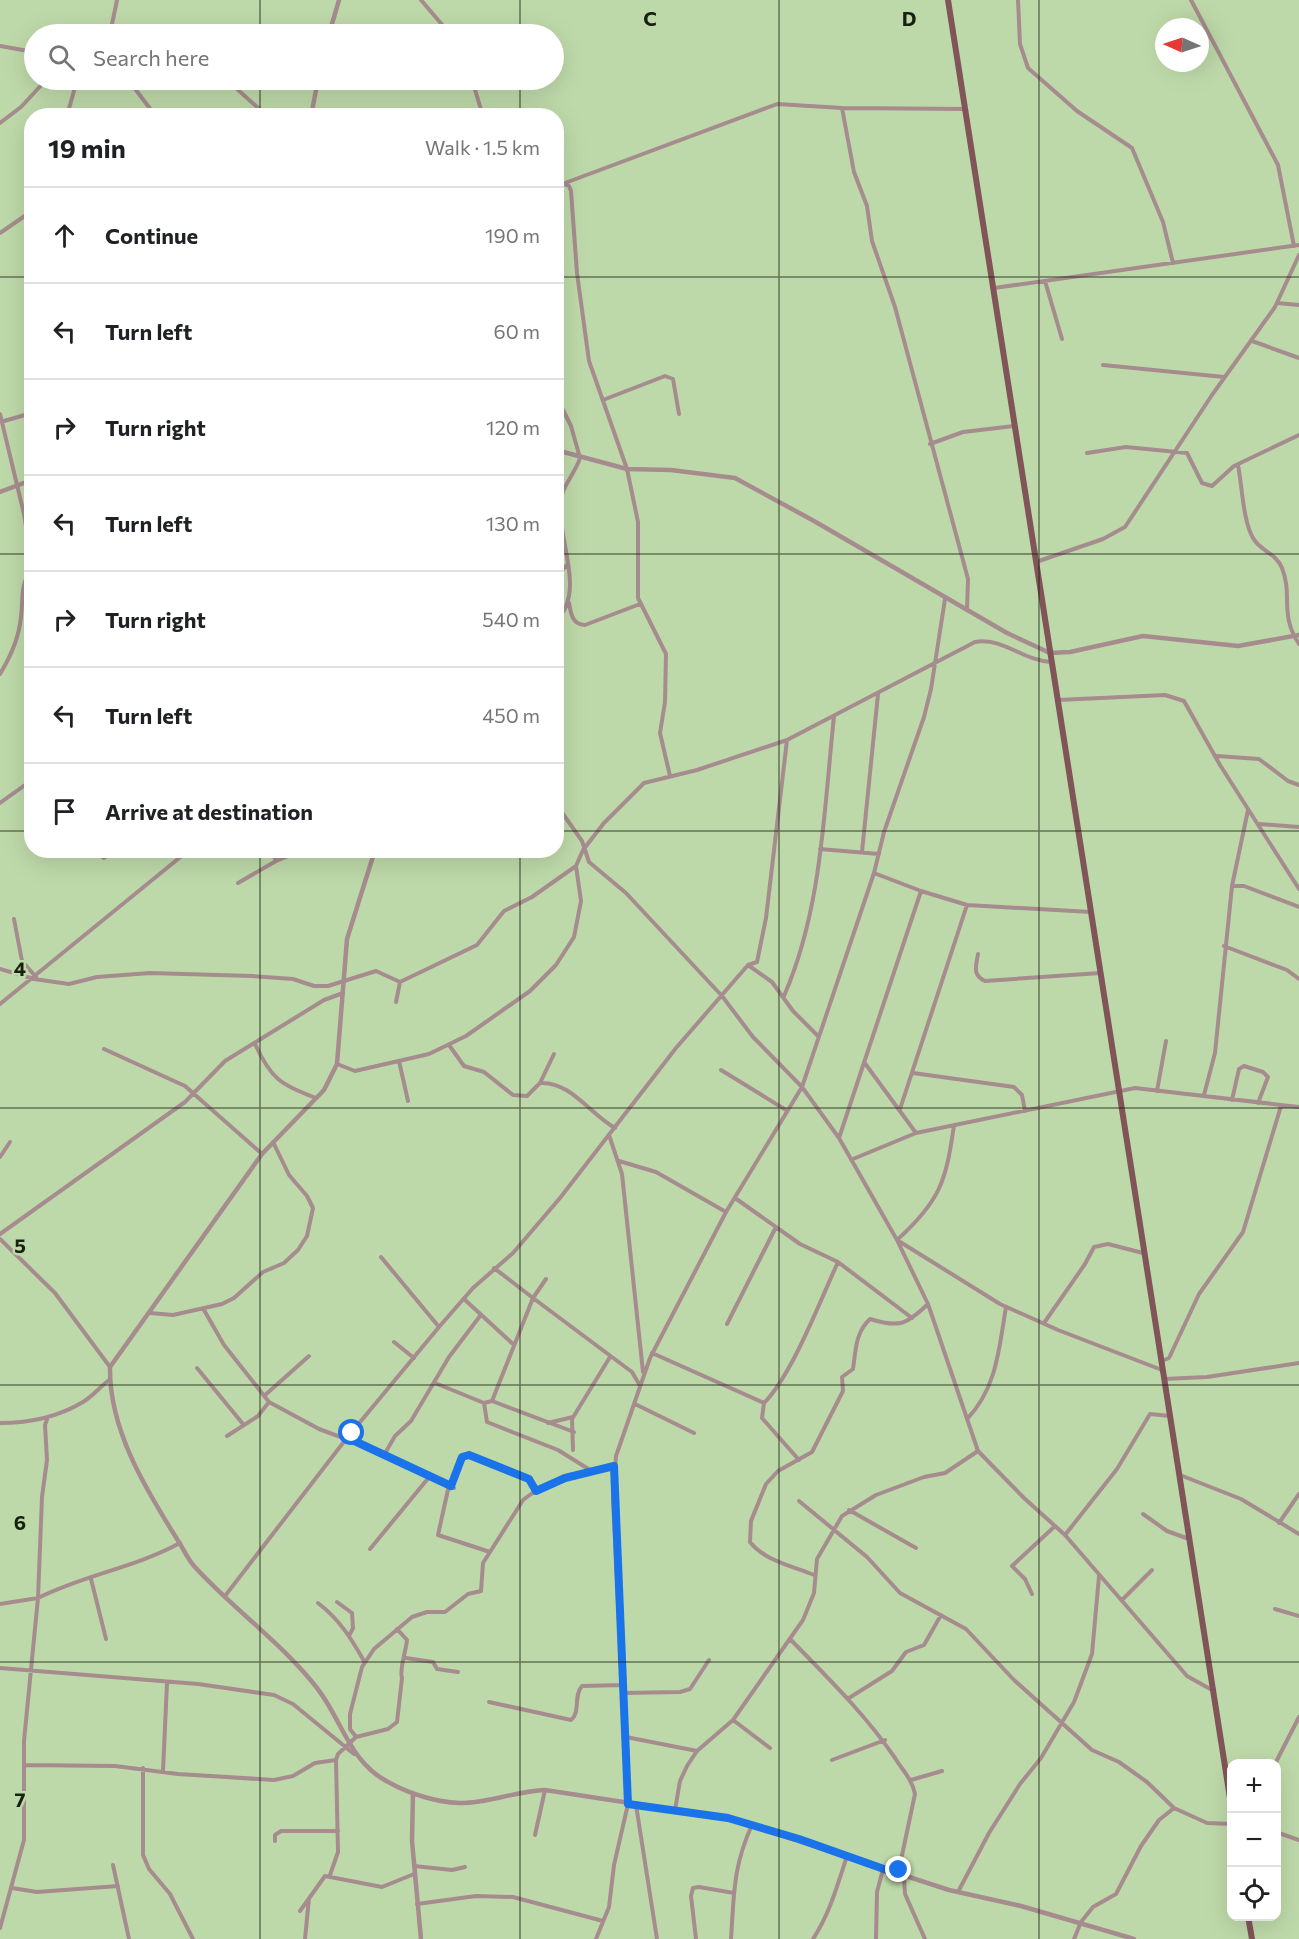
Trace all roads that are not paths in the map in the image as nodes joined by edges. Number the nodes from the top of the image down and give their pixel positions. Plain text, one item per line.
1 (117, 0) edge
2 (339, 0) edge
3 (421, 0) edge
4 (948, 0) edge
5 (1018, 0) edge
6 (1191, 0) edge
7 (113, 24) edge
8 (332, 24) edge
9 (441, 24) edge
10 (0, 46) edge
11 (24, 50) edge
12 (37, 90) edge
13 (74, 90) edge
14 (136, 90) edge
15 (238, 90) edge
16 (316, 90) edge
17 (475, 90) edge
18 (69, 108) edge
19 (150, 108) edge
20 (258, 108) edge
21 (313, 108) edge
22 (481, 108) edge
23 (842, 108) junction
24 (965, 109) junction
25 (0, 123) edge
26 (565, 183) joint
27 (24, 216) edge
28 (0, 233) edge
29 (1297, 245) edge
30 (1299, 255) edge
31 (1173, 263) junction
32 (1045, 281) junction
33 (992, 288) junction
34 (1277, 303) junction
35 (1299, 305) edge
36 (1062, 339) dead end
37 (1252, 341) junction
38 (1299, 357) edge
39 (1103, 365) dead end
40 (1225, 377) junction
41 (603, 400) junction
42 (564, 412) edge
43 (0, 414) edge
44 (679, 414) dead end
45 (24, 415) edge
46 (3, 421) junction
47 (1014, 426) junction
48 (1299, 435) edge
49 (930, 444) junction
50 (1176, 451) junction
51 (564, 453) edge
52 (1088, 453) dead end
53 (580, 458) junction
54 (1238, 465) junction
55 (627, 469) junction
56 (24, 483) edge
57 (16, 486) junction
58 (564, 490) edge
59 (0, 492) edge
60 (24, 515) edge
61 (564, 553) edge
62 (1036, 562) junction
63 (567, 565) junction
64 (564, 568) edge
65 (24, 584) edge
66 (945, 598) junction
67 (568, 602) junction
68 (640, 604) junction
69 (564, 608) edge
70 (967, 611) junction
71 (1296, 636) edge
72 (1299, 644) edge
73 (1050, 653) junction
74 (936, 662) junction
75 (1051, 662) junction
76 (0, 674) edge
77 (878, 694) junction
78 (1057, 700) junction
79 (834, 716) junction
80 (787, 740) junction
81 (1217, 756) junction
82 (670, 776) junction
83 (1299, 785) edge
84 (24, 786) edge
85 (0, 803) edge
86 (1248, 809) junction
87 (564, 816) edge
88 (1258, 824) junction
89 (1299, 827) edge
90 (820, 849) junction
91 (583, 850) junction
92 (862, 852) junction
93 (879, 854) junction
94 (179, 858) edge
95 (275, 858) edge
96 (283, 858) edge
97 (372, 858) edge
98 (276, 861) junction
99 (576, 866) junction
100 (874, 873) junction
101 (238, 883) dead end
102 (1232, 886) junction
103 (1299, 889) edge
104 (921, 891) junction
105 (967, 905) junction
106 (1299, 907) edge
107 (1091, 912) junction
108 (14, 919) dead end
109 (1224, 946) junction
110 (978, 954) dead end
111 (748, 965) junction
112 (0, 969) edge
113 (1101, 973) junction
114 (35, 978) junction
115 (1299, 979) edge
116 (400, 982) junction
117 (344, 983) junction
118 (343, 993) junction
119 (722, 996) junction
120 (784, 996) junction
121 (396, 1002) dead end
122 (0, 1004) edge
123 (818, 1036) junction
124 (1166, 1041) dead end
125 (255, 1044) junction
126 (449, 1045) junction
127 (104, 1049) dead end
128 (554, 1054) dead end
129 (399, 1061) junction
130 (864, 1062) junction
131 (336, 1064) junction
132 (721, 1070) dead end
133 (913, 1073) junction
134 (540, 1083) junction
135 (802, 1087) junction
136 (1118, 1091) junction
137 (1157, 1092) junction
138 (195, 1093) junction
139 (1204, 1095) junction
140 (316, 1098) junction
141 (1232, 1100) junction
142 (408, 1101) dead end
143 (1258, 1103) junction
144 (1281, 1106) junction
145 (1299, 1107) edge
146 (900, 1109) junction
147 (786, 1110) junction
148 (1025, 1111) junction
149 (954, 1125) junction
150 (615, 1128) junction
151 (916, 1133) junction
152 (609, 1135) junction
153 (839, 1138) junction
154 (10, 1142) dead end
155 (273, 1142) junction
156 (262, 1154) junction
157 (0, 1157) edge
158 (853, 1160) junction
159 (619, 1161) junction
160 (735, 1198) junction
161 (726, 1212) junction
162 (776, 1227) junction
163 (0, 1234) edge
164 (0, 1239) edge
165 (897, 1240) junction
166 (1143, 1254) junction
167 (381, 1257) dead end
168 (838, 1262) junction
169 (494, 1268) junction
170 (546, 1280) dead end
171 (533, 1298) junction
172 (464, 1299) junction
173 (928, 1304) junction
174 (1006, 1306) junction
175 (204, 1310) junction
176 (150, 1313) junction
177 (480, 1316) junction
178 (912, 1319) junction
179 (1044, 1323) junction
180 (727, 1324) dead end
181 (439, 1327) junction
182 (394, 1342) dead end
183 (514, 1345) junction
184 (652, 1353) junction
185 (309, 1356) dead end
186 (610, 1357) junction
187 (414, 1359) junction
188 (1161, 1361) junction
189 (1299, 1363) edge
190 (110, 1367) junction
191 (197, 1368) dead end
192 (1162, 1370) junction
193 (643, 1373) junction
194 (1164, 1379) junction
195 (109, 1380) junction
196 (435, 1383) junction
197 (639, 1385) junction
198 (264, 1396) junction
199 (492, 1401) junction
200 (268, 1402) junction
201 (484, 1403) junction
202 (764, 1403) junction
203 (635, 1404) junction
204 (1170, 1416) junction
205 (48, 1417) junction
206 (573, 1417) junction
207 (967, 1419) junction
208 (0, 1423) edge
209 (548, 1423) junction
210 (243, 1424) junction
211 (574, 1431) junction
212 (694, 1433) dead end
213 (227, 1436) dead end
214 (347, 1439) junction
215 (573, 1450) dead end
216 (978, 1451) junction
217 (384, 1455) junction
218 (799, 1460) junction
219 (614, 1466) junction
220 (590, 1471) junction
221 (430, 1476) junction
222 (1180, 1476) junction
223 (451, 1486) junction
224 (536, 1491) junction
225 (1299, 1494) edge
226 (799, 1501) dead end
227 (849, 1510) junction
228 (1143, 1514) dead end
229 (1279, 1523) junction
230 (1054, 1527) junction
231 (834, 1529) junction
232 (1299, 1534) edge
233 (1065, 1535) junction
234 (1189, 1539) junction
235 (180, 1543) junction
236 (916, 1548) dead end
237 (370, 1549) dead end
238 (490, 1552) junction
239 (1152, 1570) dead end
240 (814, 1575) junction
241 (1099, 1575) junction
242 (91, 1579) junction
243 (1032, 1594) dead end
244 (225, 1596) junction
245 (38, 1598) junction
246 (1122, 1600) junction
247 (337, 1602) dead end
248 (318, 1603) dead end
249 (0, 1604) edge
250 (1275, 1608) dead end
251 (941, 1615) junction
252 (1299, 1616) edge
253 (397, 1629) junction
254 (350, 1635) junction
255 (106, 1639) dead end
256 (791, 1640) junction
257 (406, 1658) junction
258 (709, 1660) dead end
259 (364, 1662) junction
260 (0, 1668) edge
261 (31, 1670) junction
262 (458, 1672) dead end
263 (167, 1683) junction
264 (622, 1685) junction
265 (1212, 1690) junction
266 (623, 1693) junction
267 (849, 1698) junction
268 (489, 1702) dead end
269 (1299, 1717) edge
270 (733, 1720) junction
271 (1062, 1725) junction
272 (356, 1737) junction
273 (626, 1737) junction
274 (885, 1740) junction
275 (346, 1745) junction
276 (770, 1748) dead end
277 (697, 1751) junction
278 (1278, 1759) edge
279 (336, 1760) junction
280 (832, 1760) dead end
281 (24, 1765) junction
282 (143, 1768) junction
283 (163, 1771) junction
284 (942, 1771) dead end
285 (911, 1780) junction
286 (1227, 1781) edge
287 (545, 1790) junction
288 (413, 1793) junction
289 (628, 1804) junction
290 (636, 1805) junction
291 (1174, 1808) junction
292 (675, 1810) junction
293 (1227, 1824) edge
294 (752, 1825) junction
295 (338, 1830) junction
296 (1281, 1834) edge
297 (535, 1835) dead end
298 (1299, 1840) edge
299 (275, 1841) dead end
300 (847, 1856) junction
301 (113, 1865) dead end
302 (414, 1866) junction
303 (465, 1867) dead end
304 (883, 1869) junction
305 (414, 1874) junction
306 (898, 1874) junction
307 (330, 1875) junction
308 (904, 1876) junction
309 (118, 1886) junction
310 (12, 1888) junction
311 (958, 1892) junction
312 (734, 1893) junction
313 (309, 1899) junction
314 (417, 1904) junction
315 (300, 1911) dead end
316 (603, 1921) junction
317 (1249, 1921) edge
318 (1081, 1922) junction
319 (0, 1928) edge
320 (129, 1939) edge
321 (193, 1939) edge
322 (305, 1939) edge
323 (421, 1939) edge
324 (596, 1939) edge
325 (657, 1939) edge
326 (696, 1939) edge
327 (731, 1939) edge
328 (813, 1939) edge
329 (876, 1939) edge
330 (925, 1939) edge
331 (1074, 1939) edge
332 (1134, 1939) edge
333 (1252, 1939) edge

1 - 7 street
2 - 8 street
3 - 9 street
4 - 24 main road
5 - 31 street
6 - 29 street
10 - 11 street
12 - 25 street
13 - 18 street
14 - 19 street
15 - 20 street
16 - 21 street
17 - 22 street
23 - 24 street
23 - 26 street
23 - 49 street
24 - 33 main road
26 - 41 street
27 - 28 street
29 - 31 street
30 - 34 street
31 - 32 street
32 - 33 street
32 - 36 street
33 - 47 main road
34 - 35 street
34 - 37 street
37 - 38 street
37 - 40 street
39 - 40 street
40 - 50 street
41 - 44 street
41 - 55 street
42 - 53 street
43 - 46 street
45 - 46 street
46 - 57 street
47 - 49 street
47 - 62 main road
48 - 54 street
49 - 70 street
50 - 52 street
50 - 54 street
50 - 62 street
51 - 53 street
53 - 55 street
53 - 58 street
54 - 71 street
55 - 66 street
55 - 68 street
56 - 57 street
57 - 59 street
57 - 60 street
61 - 63 street
62 - 73 main road
63 - 64 street
63 - 67 street
65 - 76 street
66 - 70 street
66 - 74 street
67 - 68 street
67 - 69 street
68 - 82 street
70 - 73 street
71 - 72 street
71 - 73 street
73 - 75 main road
74 - 75 street
74 - 77 street
74 - 93 street
75 - 78 main road
77 - 79 street
77 - 92 street
78 - 81 street
78 - 107 main road
79 - 80 street
79 - 90 street
80 - 82 street
80 - 111 street
81 - 83 street
81 - 86 street
82 - 91 street
84 - 85 street
86 - 88 street
86 - 102 street
87 - 91 street
88 - 89 street
88 - 103 street
90 - 92 street
90 - 120 street
91 - 99 street
91 - 119 street
92 - 93 street
93 - 100 street
94 - 114 street
95 - 98 street
96 - 98 street
97 - 117 street
98 - 101 street
99 - 116 street
99 - 126 street
100 - 104 street
100 - 123 street
102 - 106 street
102 - 109 street
104 - 105 street
104 - 130 street
105 - 107 street
105 - 133 street
107 - 113 main road
108 - 114 street
109 - 115 street
109 - 139 street
110 - 113 street
111 - 119 street
111 - 120 street
112 - 114 street
113 - 136 main road
114 - 117 street
114 - 122 street
116 - 117 street
116 - 121 street
117 - 118 street
118 - 125 street
118 - 131 street
119 - 135 street
119 - 150 street
120 - 123 street
123 - 135 street
124 - 137 street
125 - 138 street
125 - 140 street
126 - 129 street
126 - 134 street
127 - 138 street
128 - 134 street
129 - 131 street
129 - 142 street
130 - 146 street
130 - 153 street
131 - 140 street
132 - 147 street
133 - 146 street
133 - 148 street
134 - 150 street
135 - 147 street
135 - 153 street
136 - 137 street
136 - 148 street
136 - 166 main road
137 - 139 street
138 - 156 street
138 - 163 street
139 - 141 street
140 - 155 street
141 - 143 street
141 - 143 street
143 - 144 street
144 - 145 street
144 - 188 street
146 - 151 street
147 - 160 street
148 - 149 street
149 - 151 street
149 - 165 street
150 - 152 street
151 - 158 street
152 - 159 street
152 - 169 street
153 - 158 street
154 - 157 street
155 - 156 street
155 - 175 street
156 - 176 street
158 - 165 street
159 - 161 street
159 - 193 street
160 - 161 street
160 - 162 street
161 - 184 street
162 - 168 street
162 - 180 street
164 - 190 street
165 - 173 street
165 - 174 street
166 - 179 street
166 - 188 main road
167 - 181 street
168 - 178 street
168 - 202 street
169 - 171 street
169 - 172 street
170 - 171 street
171 - 183 street
171 - 186 street
172 - 177 street
172 - 181 street
173 - 178 street
173 - 207 street
174 - 179 street
174 - 207 street
175 - 176 street
175 - 198 street
176 - 190 street
177 - 183 street
177 - 196 street
178 - 218 street
179 - 192 street
181 - 187 street
182 - 187 street
183 - 199 street
184 - 193 street
184 - 202 street
185 - 198 street
186 - 197 street
186 - 206 street
187 - 214 street
188 - 192 main road
189 - 194 street
190 - 195 street
191 - 210 street
192 - 194 main road
193 - 197 street
194 - 204 main road
195 - 205 street
195 - 235 street
196 - 201 street
196 - 217 street
197 - 203 street
198 - 200 street
199 - 201 street
199 - 209 street
200 - 210 street
200 - 214 street
201 - 220 street
202 - 218 street
203 - 212 street
203 - 219 street
204 - 222 main road
204 - 233 street
205 - 208 street
205 - 245 street
206 - 209 street
206 - 211 street
207 - 216 street
209 - 211 street
210 - 213 street
211 - 215 street
214 - 217 street
214 - 244 street
216 - 227 street
216 - 230 street
217 - 221 street
218 - 240 street
219 - 220 street
219 - 264 street
220 - 224 street
221 - 223 street
221 - 237 street
222 - 229 street
222 - 234 main road
223 - 224 street
223 - 238 street
224 - 238 street
225 - 229 street
226 - 231 street
227 - 231 street
227 - 236 street
228 - 234 street
229 - 232 street
230 - 233 street
230 - 243 street
231 - 240 street
231 - 251 street
233 - 241 street
234 - 265 main road
235 - 242 street
235 - 244 street
238 - 253 street
239 - 246 street
240 - 256 street
241 - 246 street
241 - 271 street
242 - 245 street
242 - 255 street
244 - 275 street
245 - 249 street
245 - 261 street
246 - 265 street
247 - 254 street
248 - 254 street
250 - 252 street
251 - 267 street
251 - 271 street
253 - 257 street
253 - 259 street
254 - 259 street
256 - 267 street
256 - 270 street
257 - 262 street
257 - 272 street
258 - 266 street
259 - 272 street
260 - 261 street
261 - 263 street
261 - 281 street
263 - 275 street
263 - 283 street
264 - 266 street
264 - 268 street
265 - 286 main road
266 - 273 street
267 - 274 street
269 - 278 street
270 - 276 street
270 - 277 street
271 - 291 street
271 - 311 street
272 - 275 street
273 - 277 street
273 - 289 street
274 - 280 street
274 - 285 street
275 - 279 street
275 - 288 street
277 - 292 street
279 - 283 street
279 - 295 street
281 - 282 street
281 - 310 street
282 - 283 street
282 - 321 street
284 - 285 street
285 - 306 street
287 - 288 street
287 - 289 street
287 - 297 street
288 - 302 street
289 - 290 street
289 - 316 street
290 - 292 street
290 - 325 street
291 - 293 street
291 - 318 street
292 - 294 street
294 - 300 street
294 - 312 street
295 - 299 street
295 - 307 street
296 - 298 street
300 - 304 street
300 - 328 street
301 - 309 street
302 - 303 street
302 - 305 street
304 - 306 street
304 - 329 street
305 - 307 street
305 - 314 street
306 - 308 street
307 - 313 street
308 - 311 street
308 - 330 street
309 - 310 street
309 - 320 street
310 - 319 street
311 - 318 street
312 - 326 street
312 - 327 street
313 - 315 street
313 - 322 street
314 - 316 street
314 - 323 street
316 - 324 street
317 - 333 main road
318 - 331 street
318 - 332 street

